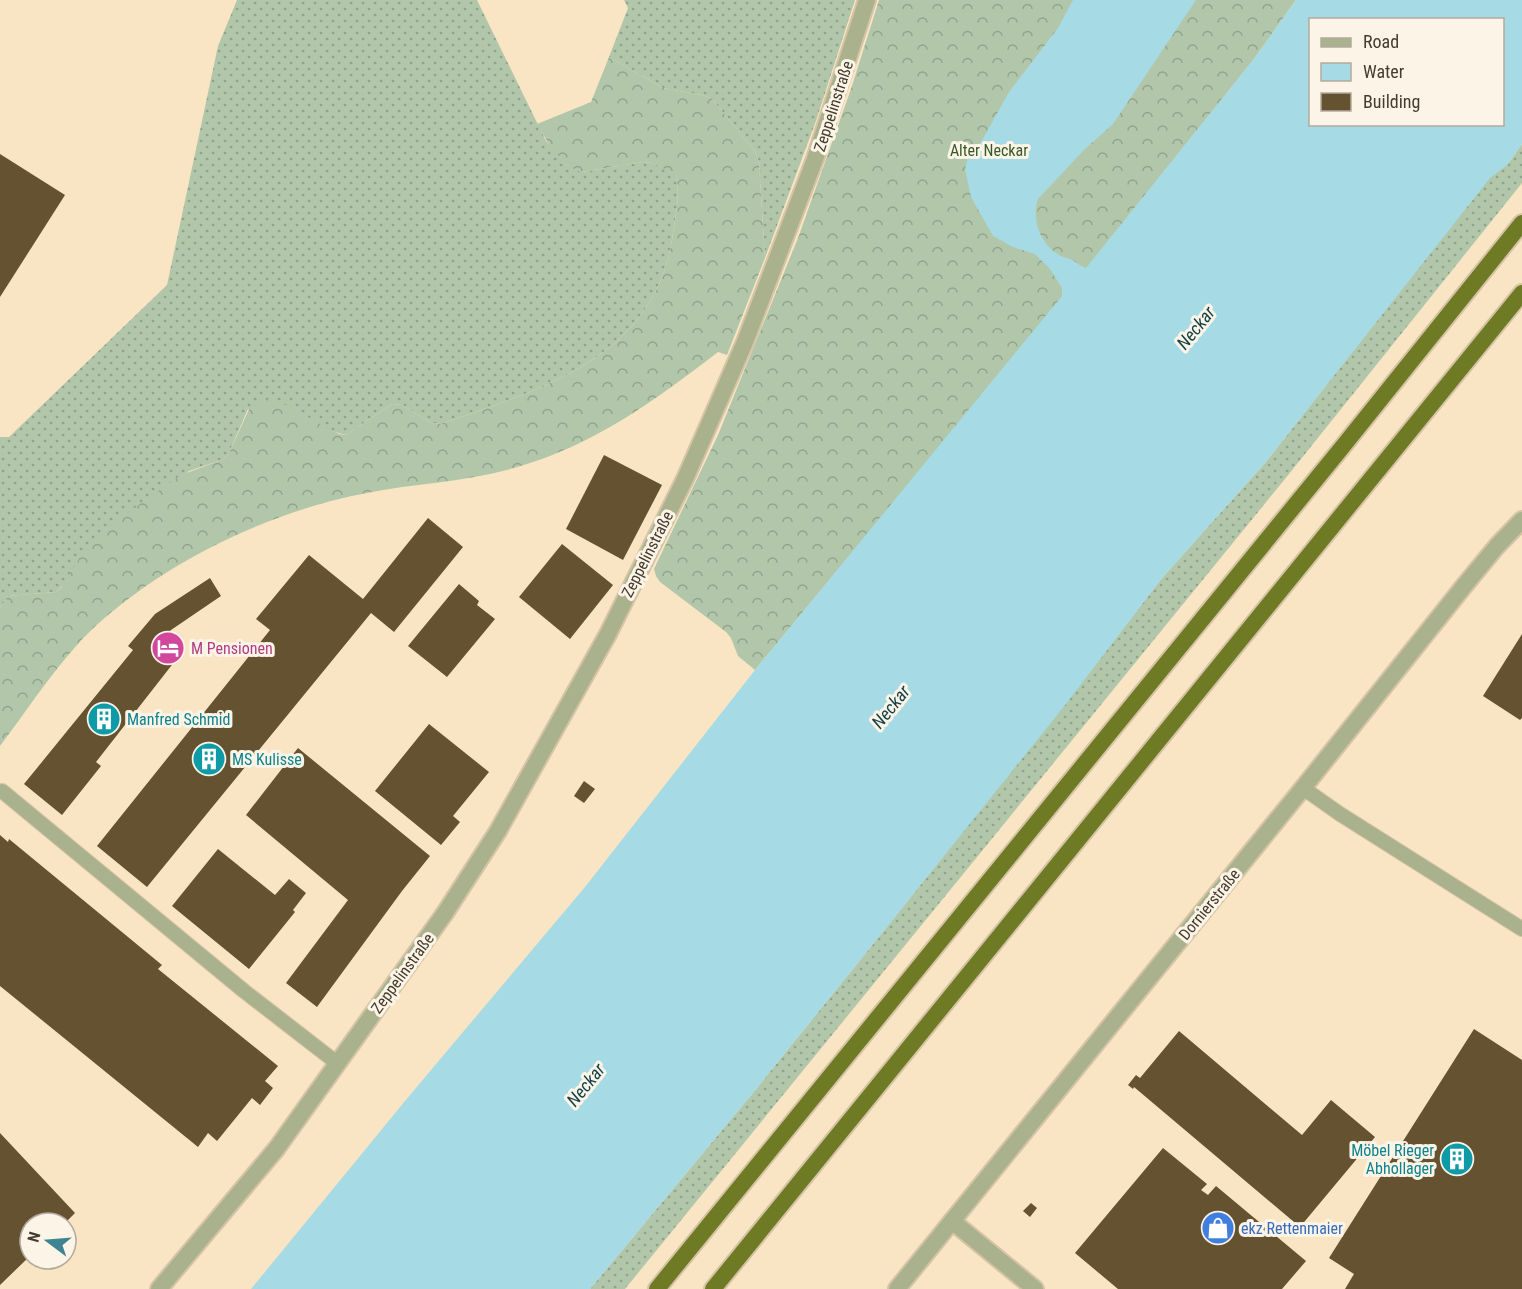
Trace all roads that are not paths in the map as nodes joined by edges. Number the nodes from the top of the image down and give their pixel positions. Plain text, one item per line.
1 (867, 0) edge
2 (1522, 223) edge
3 (1522, 293) edge
4 (1522, 520) edge
5 (1303, 788) junction
6 (2, 791) dead end
7 (1522, 929) edge
8 (337, 1063) junction
9 (952, 1221) junction
10 (159, 1289) edge
11 (657, 1289) edge
12 (713, 1289) edge
13 (897, 1289) edge
14 (1035, 1289) edge

1 - 8 street, Zeppelinstraße
2 - 11 highway
3 - 12 highway
4 - 5 street, Dornierstraße
5 - 7 lane
5 - 9 street, Dornierstraße
6 - 8 lane
8 - 10 street, Zeppelinstraße
9 - 13 street, Dornierstraße
9 - 14 street

